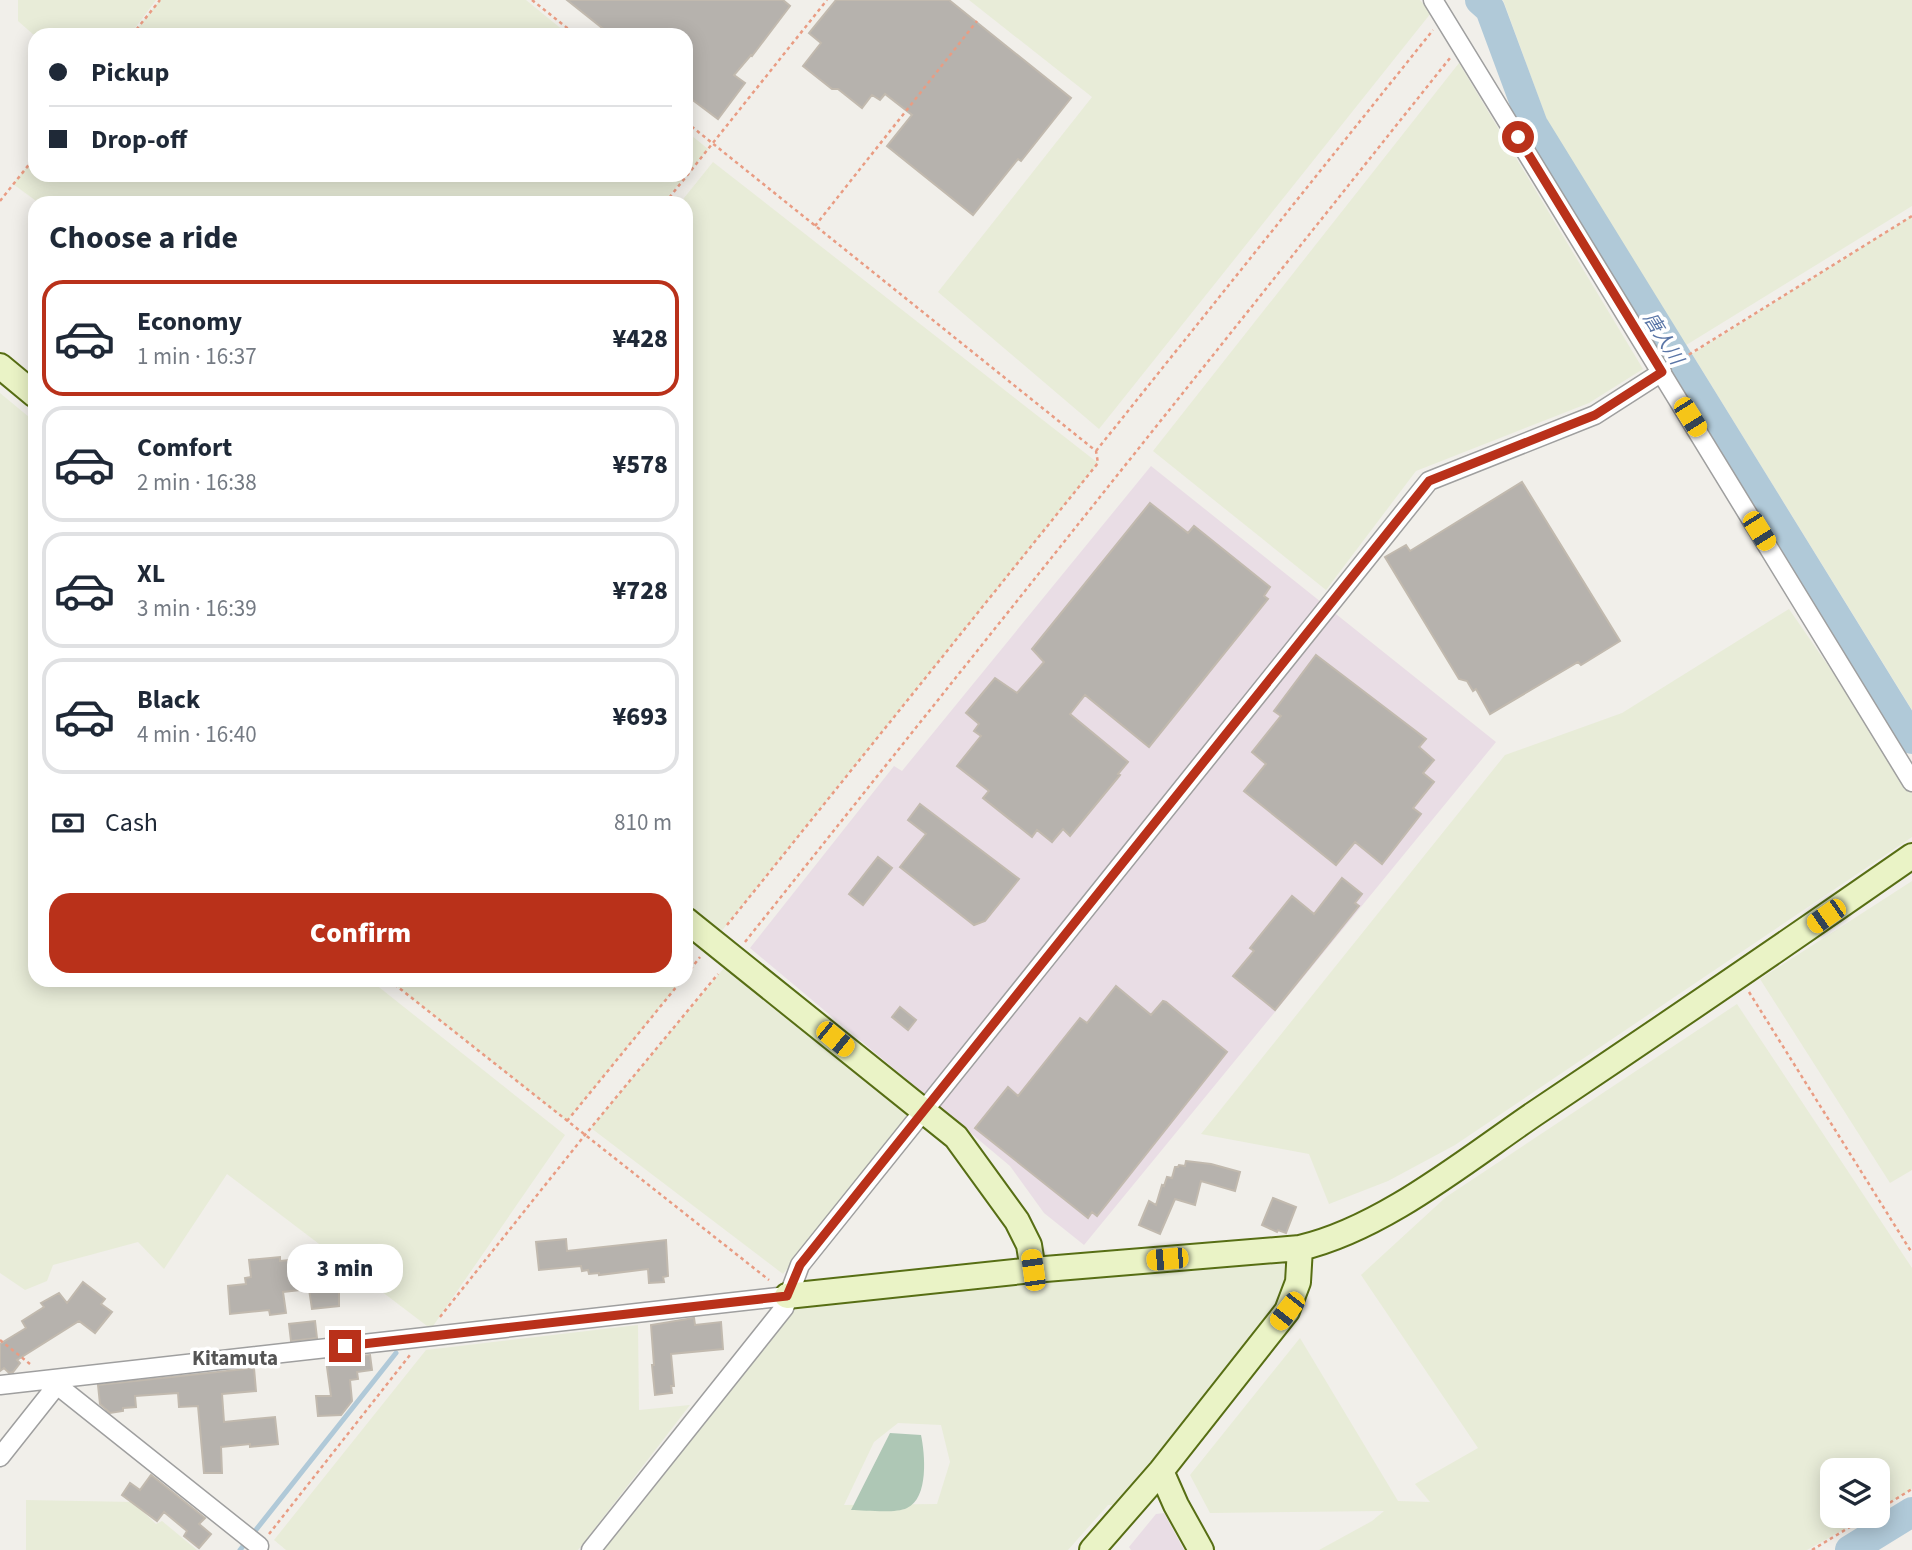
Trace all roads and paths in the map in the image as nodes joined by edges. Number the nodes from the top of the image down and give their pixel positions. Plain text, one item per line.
1 (160, 0) edge
2 (532, 0) edge
3 (827, 0) edge
4 (1433, 0) edge
5 (1444, 17) junction
6 (977, 22) dead end
7 (138, 28) edge
8 (567, 28) edge
9 (1460, 44) junction
10 (693, 128) edge
11 (712, 144) junction
12 (28, 166) edge
13 (693, 168) edge
14 (682, 182) edge
15 (671, 196) edge
16 (0, 201) edge
17 (1912, 216) edge
18 (815, 226) junction
19 (1686, 357) dead end
20 (0, 366) edge
21 (1662, 372) junction
22 (28, 389) edge
23 (1096, 451) junction
24 (1912, 782) edge
25 (1912, 856) edge
26 (693, 926) edge
27 (713, 942) junction
28 (732, 957) junction
29 (1739, 976) junction
30 (398, 987) edge
31 (676, 987) edge
32 (924, 1110) junction
33 (568, 1121) junction
34 (585, 1135) junction
35 (1300, 1248) junction
36 (1912, 1253) edge
37 (1033, 1270) junction
38 (787, 1296) junction
39 (424, 1337) junction
40 (0, 1340) edge
41 (54, 1381) junction
42 (0, 1385) edge
43 (0, 1457) edge
44 (1161, 1471) junction
45 (1912, 1489) edge
46 (1890, 1503) edge
47 (1848, 1528) edge
48 (254, 1542) joint
49 (591, 1550) edge
50 (1092, 1550) edge
51 (1201, 1550) edge
52 (1812, 1550) edge

1 - 7 path
2 - 8 path
3 - 11 path
4 - 5 street
5 - 9 street
5 - 23 path
6 - 18 path
9 - 21 street
9 - 28 path
10 - 11 path
11 - 13 path
11 - 18 path
12 - 16 path
14 - 15 path
17 - 19 path
18 - 23 path
20 - 22 street
21 - 24 street
21 - 32 street
23 - 27 path
25 - 29 street
26 - 27 street
27 - 28 street
28 - 32 street
28 - 34 path
29 - 35 street
29 - 36 path
30 - 33 path
31 - 33 path
32 - 37 street
32 - 38 street
33 - 34 path
34 - 38 path
34 - 39 path
35 - 37 street
35 - 44 street
37 - 38 street
38 - 39 street
38 - 49 street
39 - 41 street
39 - 48 path
40 - 41 path
41 - 42 street
41 - 43 street
41 - 48 street
44 - 50 street
44 - 51 street
45 - 46 path
47 - 52 path

